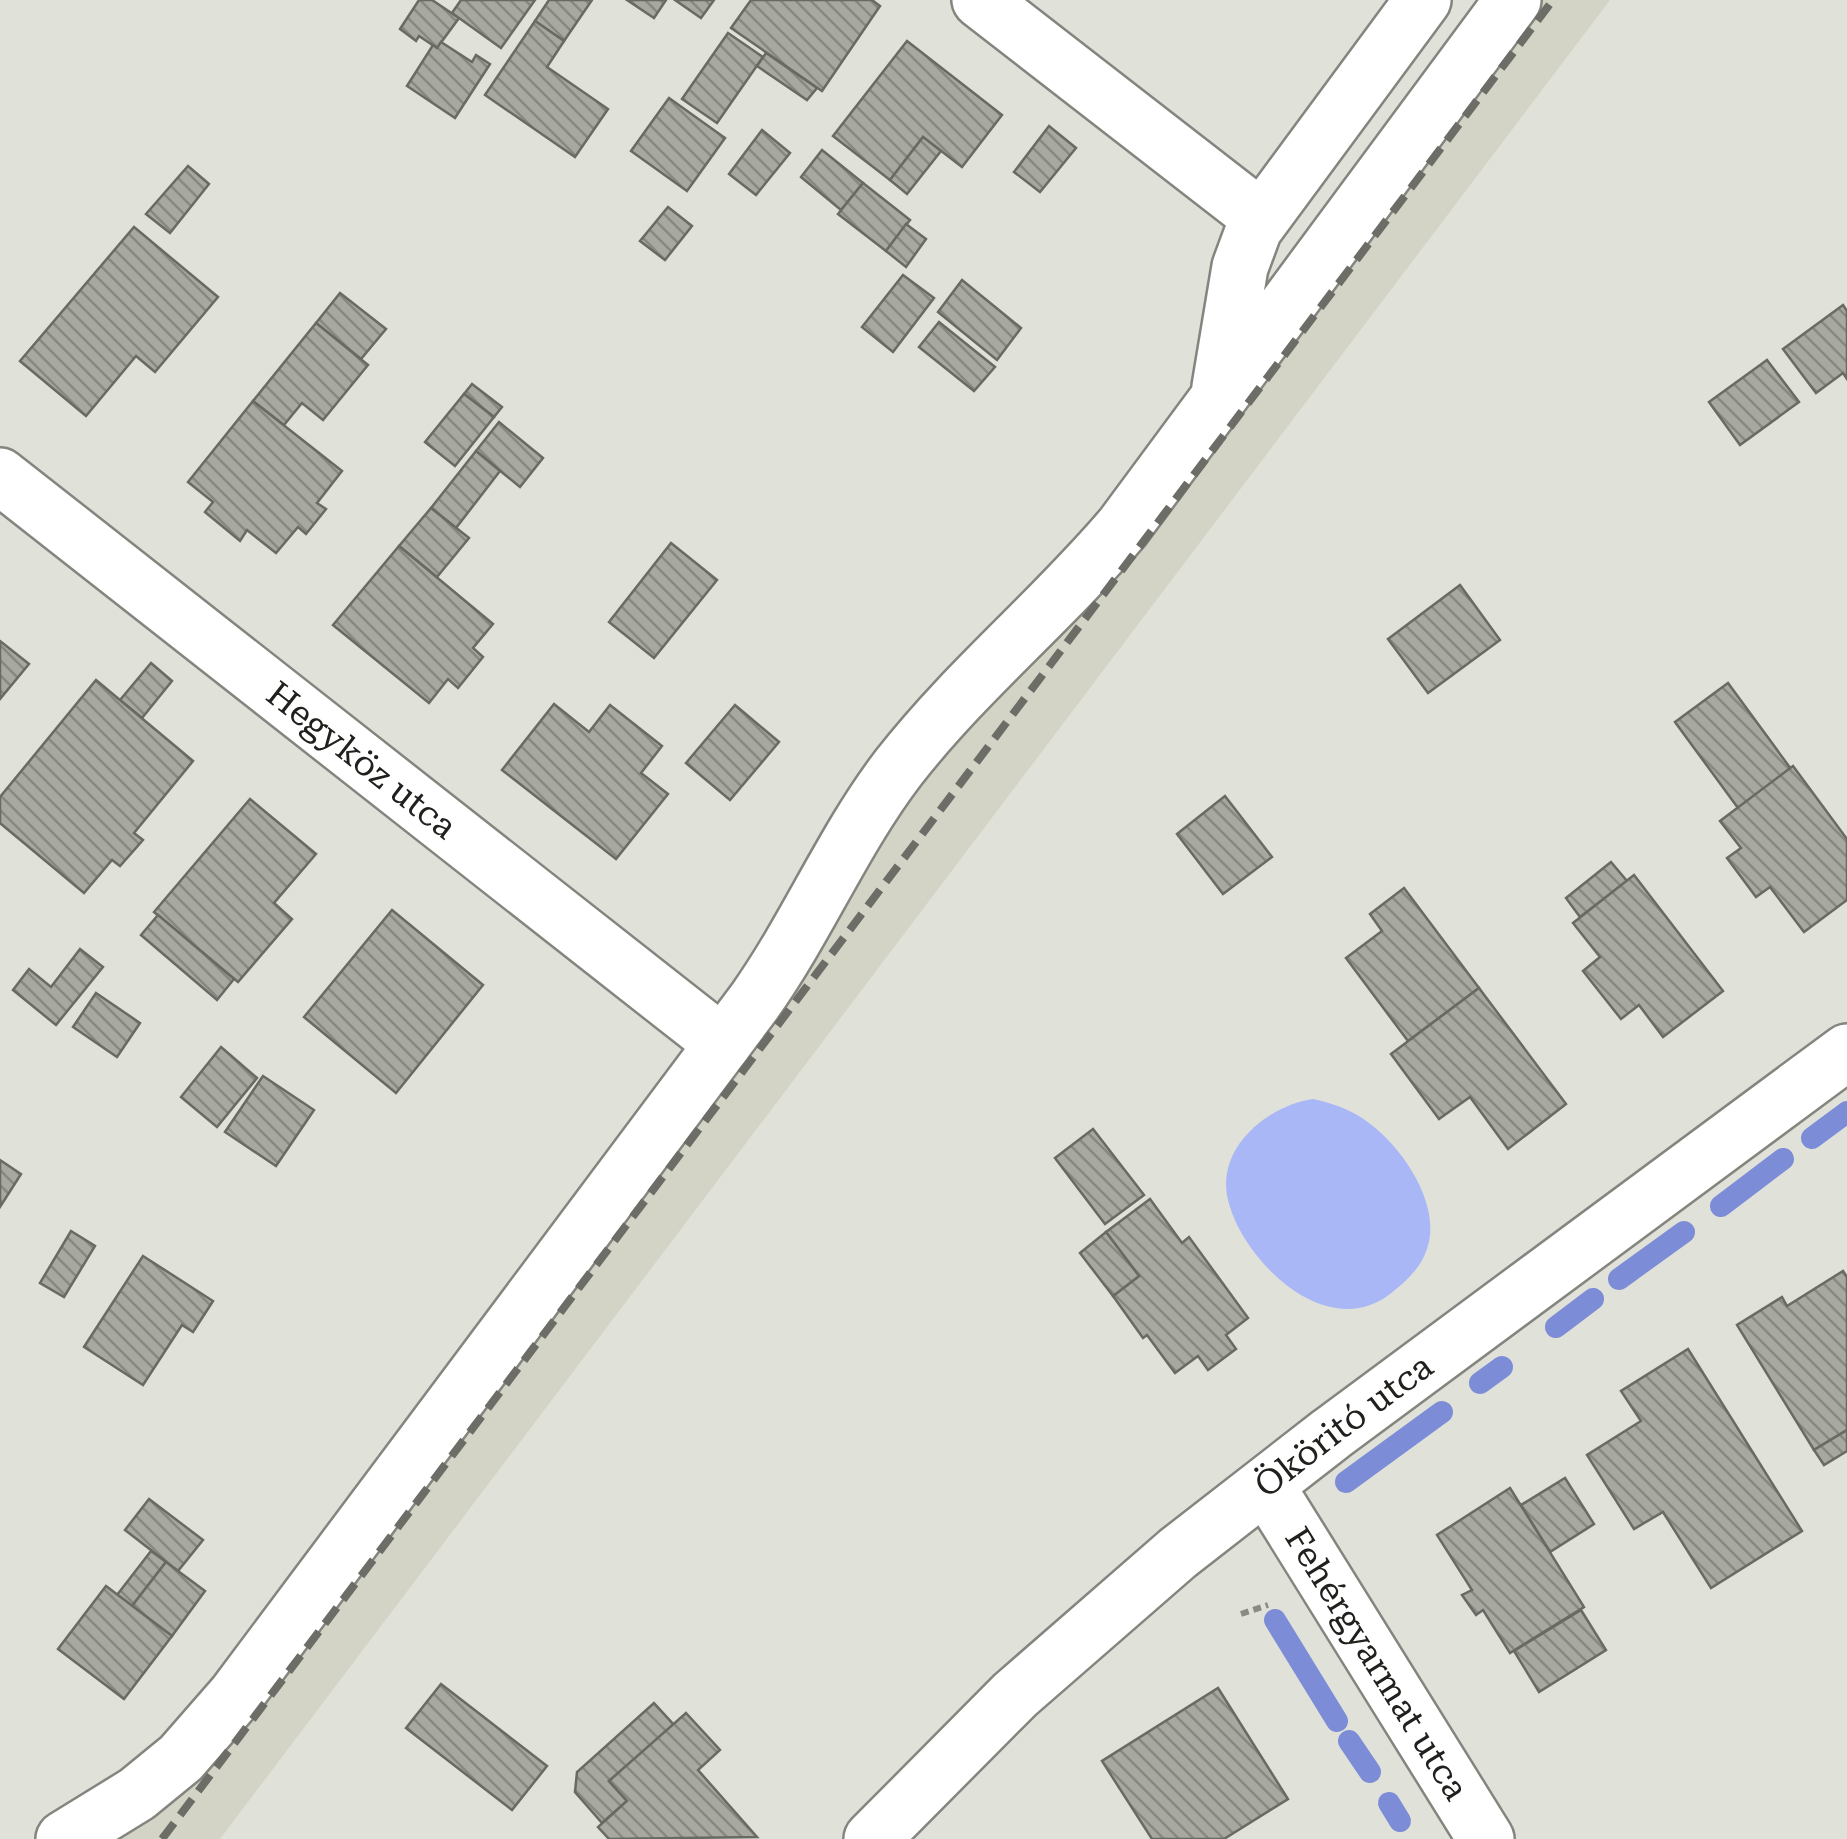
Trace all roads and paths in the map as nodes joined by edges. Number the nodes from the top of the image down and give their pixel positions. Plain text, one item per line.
1 (980, 0) edge
2 (1424, 0) edge
3 (1513, 0) edge
4 (1261, 218) junction
5 (1218, 398) junction
6 (0, 476) edge
7 (723, 1044) junction
8 (1847, 1052) edge
9 (1267, 1487) junction
10 (64, 1839) edge
11 (872, 1839) edge
12 (1486, 1839) edge

1 - 4 street
2 - 4 street
3 - 5 street
4 - 5 street
5 - 7 street
6 - 7 street, Hegyköz utca
7 - 10 street
8 - 9 street, Ököritó utca
9 - 11 street, Ököritó utca
9 - 12 street, Fehérgyarmat utca

